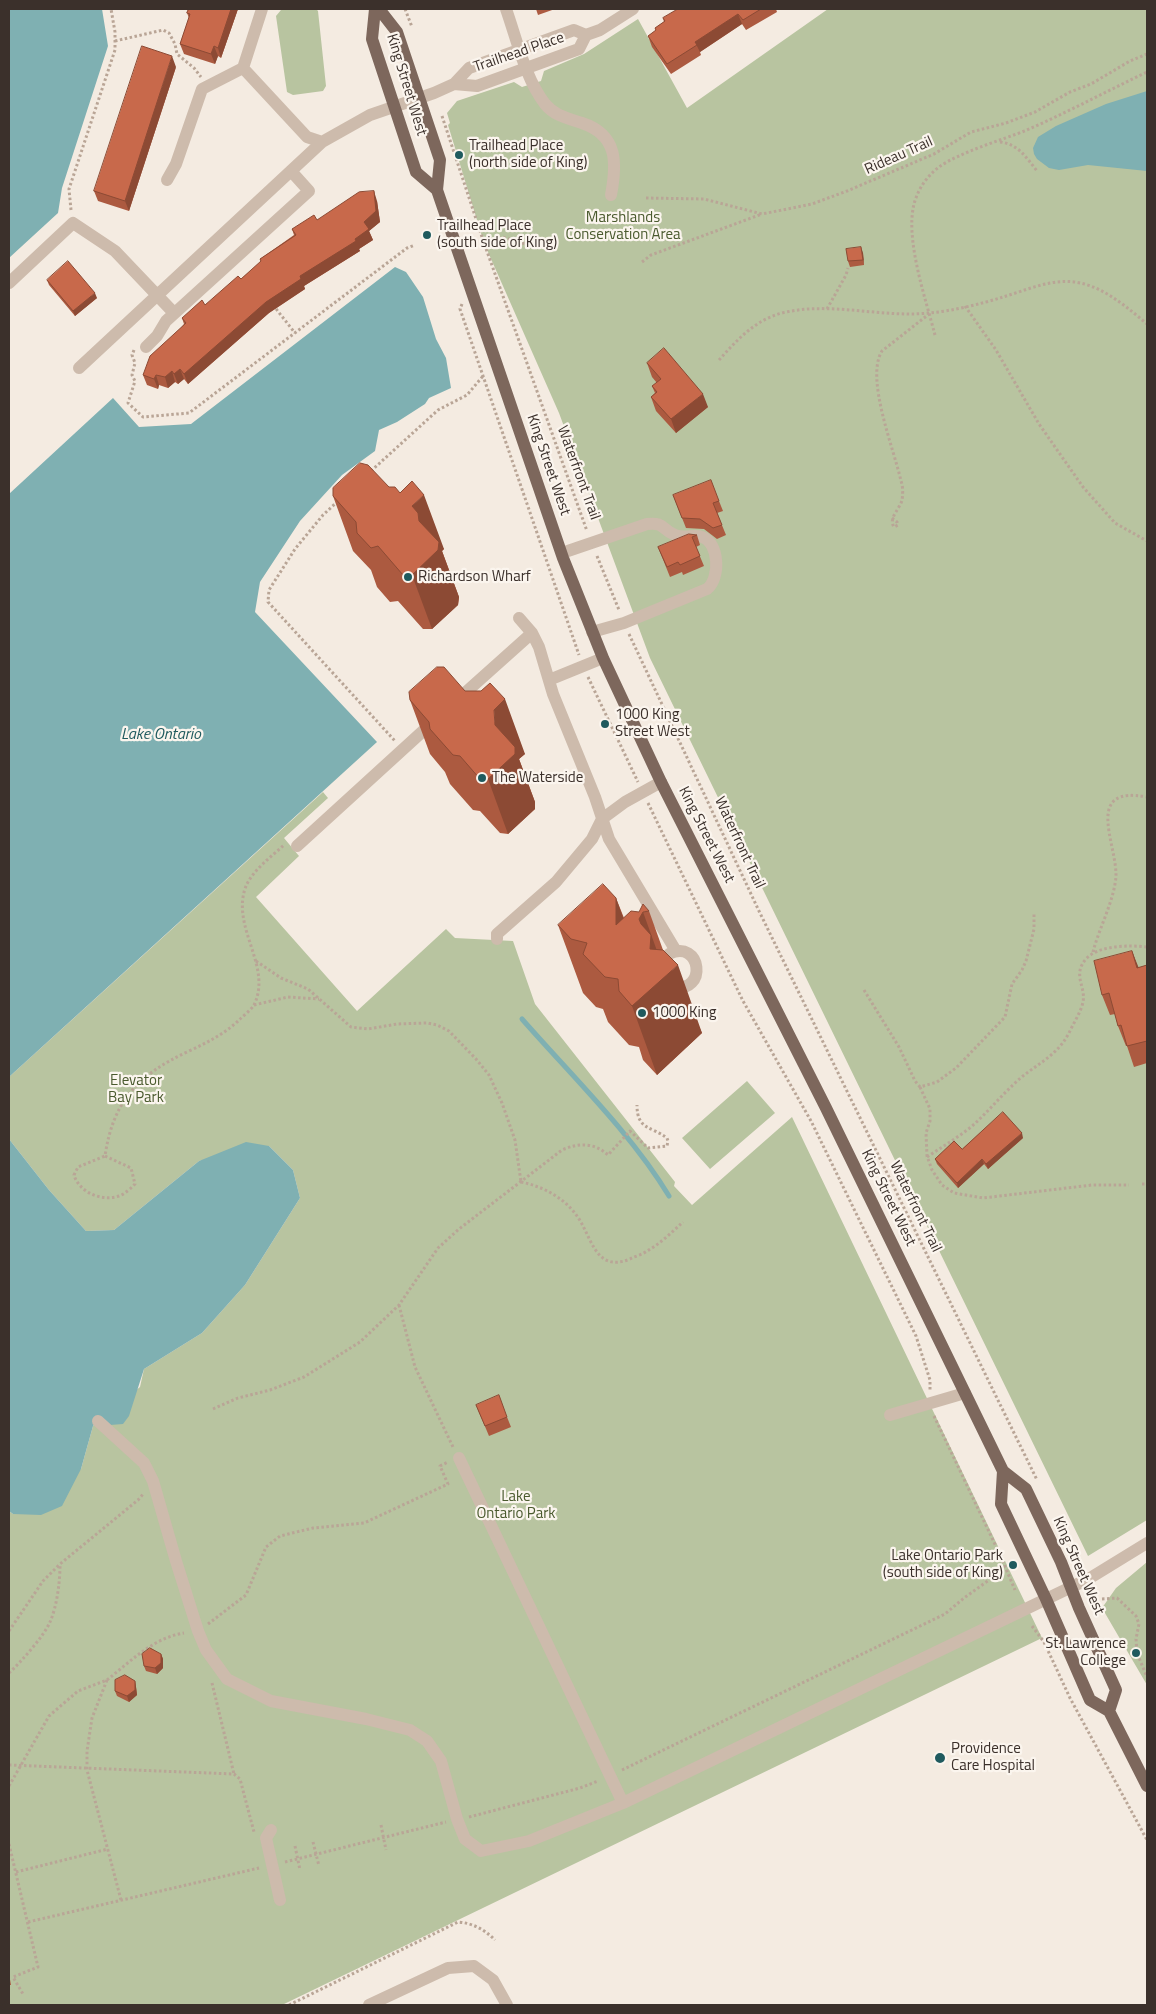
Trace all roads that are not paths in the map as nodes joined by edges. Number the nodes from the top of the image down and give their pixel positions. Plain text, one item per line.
1 (262, 9) edge
2 (377, 9) edge
3 (506, 9) edge
4 (628, 10) edge
5 (586, 35) junction
6 (520, 49) junction
7 (243, 68) junction
8 (527, 69) junction
9 (454, 84) junction
10 (419, 98) junction
11 (394, 106) junction
12 (322, 142) junction
13 (291, 171) junction
14 (167, 180) dead end
15 (437, 190) junction
16 (612, 195) dead end
17 (9, 283) edge
18 (156, 295) junction
19 (174, 313) junction
20 (140, 347) road end
21 (79, 368) dead end
22 (562, 553) junction
23 (519, 618) dead end
24 (592, 632) junction
25 (532, 633) junction
26 (602, 658) junction
27 (549, 680) junction
28 (661, 782) junction
29 (602, 819) junction
30 (293, 842) road end
31 (497, 940) dead end
32 (676, 951) junction
33 (662, 961) edge
34 (672, 987) edge
35 (965, 1394) junction
36 (890, 1415) dead end
37 (98, 1421) dead end
38 (459, 1458) road end
39 (1003, 1471) junction
40 (1147, 1544) edge
41 (1071, 1587) junction
42 (1046, 1599) junction
43 (1109, 1711) junction
44 (1147, 1786) edge
45 (623, 1803) junction
46 (268, 1834) road end
47 (280, 1900) dead end
48 (369, 2005) edge
49 (507, 2005) edge

1 - 7 street
2 - 10 main road, King Street West
2 - 11 main road, King Street West
3 - 6 street
4 - 5 street, Trailhead Place
5 - 6 street, Trailhead Place
5 - 8 street, Trailhead Place
6 - 8 street
6 - 9 street, Trailhead Place
7 - 12 street
7 - 14 street
8 - 9 street, Trailhead Place
8 - 16 street
9 - 10 street, Trailhead Place
10 - 11 street, Trailhead Place
10 - 15 main road, King Street West
11 - 12 street, Trailhead Place
11 - 15 main road, King Street West
12 - 13 street, Trailhead Place
13 - 18 street, Trailhead Place
13 - 19 street
15 - 22 main road, King Street West
17 - 18 street
18 - 19 street
18 - 21 street, Trailhead Place
19 - 20 street
22 - 24 main road, King Street West
22 - 24 street
23 - 25 street
24 - 26 main road, King Street West
25 - 27 street
25 - 30 street
26 - 27 street
26 - 28 main road, King Street West
27 - 29 street
28 - 29 street
28 - 35 main road, King Street West
29 - 31 street
29 - 32 street
32 - 33 street
32 - 34 street
35 - 36 street
35 - 39 main road, King Street West
37 - 45 street
38 - 45 street
39 - 41 main road, King Street West
39 - 42 main road, King Street West
40 - 41 street
41 - 42 street
41 - 43 main road, King Street West
42 - 43 main road, King Street West
42 - 45 street
43 - 44 main road, King Street West
46 - 47 street
48 - 49 street

